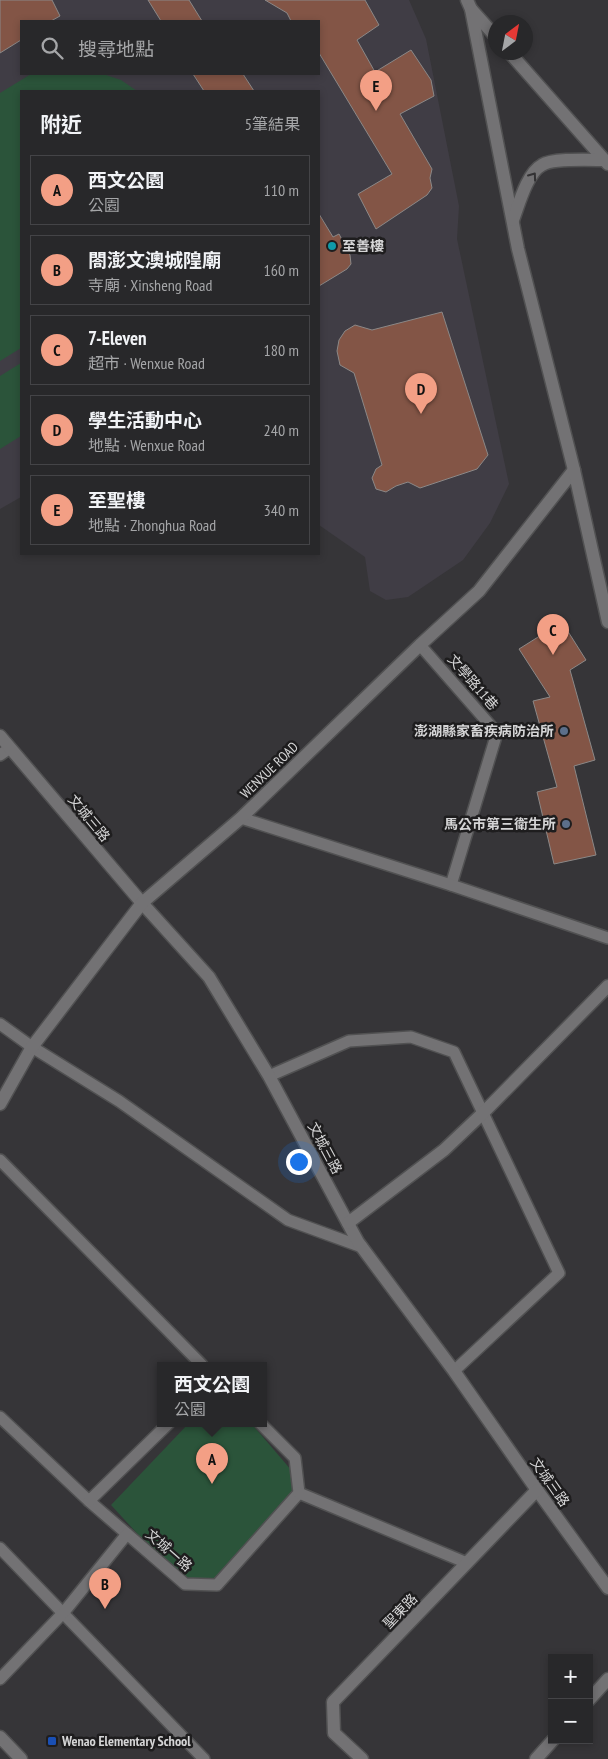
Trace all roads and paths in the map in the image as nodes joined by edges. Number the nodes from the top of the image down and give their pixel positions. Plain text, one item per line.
1 (469, 4) edge
2 (488, 27) edge
3 (516, 60) edge
4 (606, 162) edge
5 (513, 220) junction
6 (574, 470) junction
7 (608, 622) edge
8 (420, 645) junction
9 (0, 736) edge
10 (5, 751) edge
11 (241, 818) junction
12 (451, 885) junction
13 (142, 903) junction
14 (608, 938) edge
15 (608, 986) edge
16 (0, 1024) edge
17 (32, 1047) junction
18 (269, 1076) junction
19 (0, 1104) edge
20 (483, 1113) junction
21 (0, 1160) edge
22 (348, 1223) junction
23 (362, 1247) junction
24 (199, 1362) edge
25 (454, 1371) junction
26 (0, 1417) edge
27 (165, 1427) edge
28 (264, 1427) edge
29 (537, 1490) junction
30 (299, 1494) junction
31 (89, 1502) junction
32 (127, 1534) junction
33 (0, 1548) edge
34 (467, 1563) junction
35 (608, 1588) edge
36 (64, 1612) junction
37 (0, 1679) edge
38 (608, 1679) edge
39 (590, 1699) edge
40 (0, 1736) edge
41 (549, 1744) edge
42 (21, 1759) edge
43 (204, 1759) edge
44 (362, 1759) edge
45 (536, 1759) edge

1 - 2 street
1 - 5 street
3 - 4 street
5 -> 4 street
5 - 6 street
6 - 7 street
6 - 8 street, WENXUE ROAD
8 - 11 street, WENXUE ROAD
8 - 12 lane, 文學路11巷
9 - 10 street, 文城三路
10 - 13 street, 文城三路
11 - 12 lane
11 - 13 street, WENXUE ROAD
12 - 14 lane
13 - 17 street, WENXUE ROAD
13 - 18 street, 文城三路
15 - 20 street
16 - 17 lane
17 - 19 street, WENXUE ROAD
17 - 23 lane
18 - 20 lane
18 - 22 street, 文城三路
20 - 22 street
20 - 25 lane
21 - 24 lane
22 - 23 street, 文城三路
23 - 25 street, 文城三路
25 - 29 street, 文城三路
26 - 31 lane, 文城一路
27 - 31 lane
28 - 30 lane
29 - 34 street, 聖東路
29 - 35 street, 文城三路
30 - 32 lane, 文城一路
30 - 34 lane
31 - 32 lane, 文城一路
32 - 36 lane
33 - 36 lane
34 - 44 street, 聖東路
36 - 37 lane
36 - 43 lane
38 - 39 street
40 - 42 street
41 - 45 street

